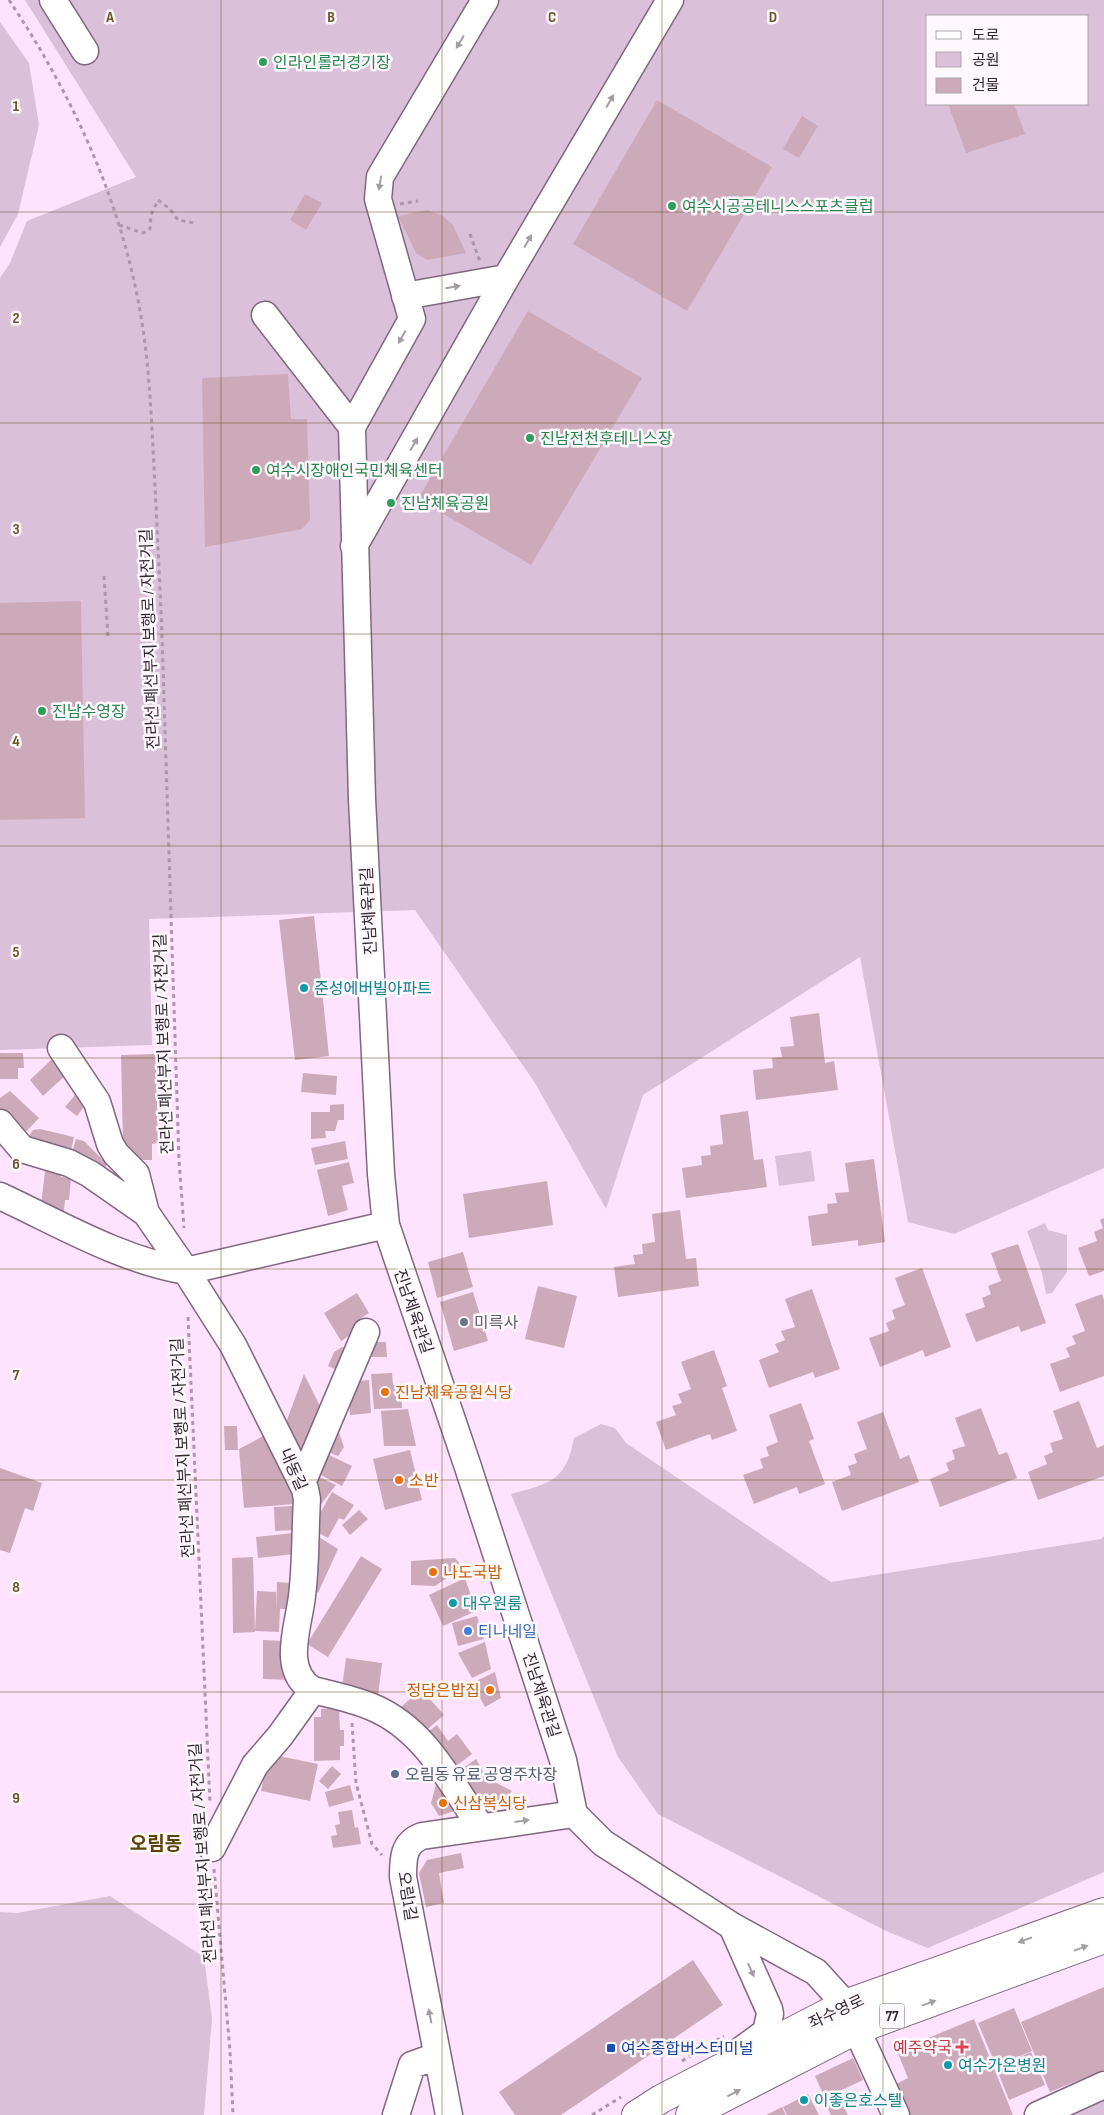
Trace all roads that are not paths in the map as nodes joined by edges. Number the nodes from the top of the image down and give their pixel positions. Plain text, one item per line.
1 (53, 0) edge
2 (485, 0) edge
3 (670, 0) edge
4 (86, 51) dead end
5 (506, 278) junction
6 (405, 296) junction
7 (265, 315) dead end
8 (352, 427) junction
9 (354, 546) junction
10 (61, 1048) dead end
11 (0, 1123) edge
12 (0, 1196) edge
13 (146, 1213) junction
14 (386, 1225) junction
15 (186, 1271) junction
16 (366, 1332) dead end
17 (302, 1483) junction
18 (313, 1690) junction
19 (574, 1814) junction
20 (480, 1827) junction
21 (212, 1848) road end
22 (1104, 1912) edge
23 (732, 1926) junction
24 (1104, 1939) edge
25 (845, 2004) junction
26 (856, 2030) junction
27 (437, 2056) junction
28 (1104, 2085) edge
29 (661, 2099) junction
30 (396, 2115) edge
31 (448, 2115) edge
32 (636, 2115) edge
33 (690, 2115) edge
34 (896, 2115) edge
35 (1038, 2115) edge

1 - 4 street
2 -> 6 street
5 -> 3 street
6 -> 5 street
9 -> 5 street
6 -> 8 street
7 - 8 street
8 - 9 street, 진남체육관길
9 - 14 street, 진남체육관길
10 - 13 street
11 - 13 street
12 - 15 street
13 - 15 street, 내동길
14 - 15 street
14 - 19 street, 진남체육관길
15 - 17 street, 내동길
16 - 17 street
17 - 18 street, 내동길
18 - 20 street
18 - 21 street
20 -> 19 street, 오림1길
19 - 23 street
27 -> 20 street, 오림1길
22 -> 25 main road, 좌수영로 / 77
23 - 25 street
23 -> 29 street
26 -> 24 main road, 좌수영로 / 77
25 - 26 street
25 - 29 main road, 좌수영로 / 77
33 -> 26 main road, 좌수영로 / 77
26 - 34 street
27 - 30 street
27 - 31 street, 오림1길
28 - 35 street
29 - 32 main road, 좌수영로 / 77

